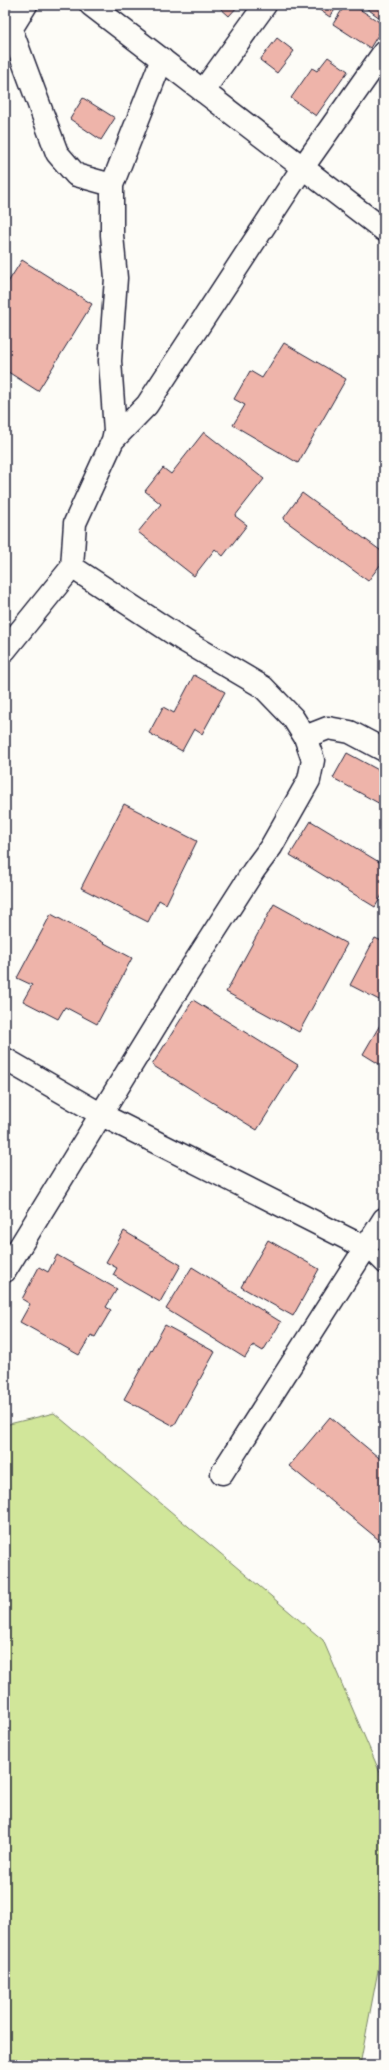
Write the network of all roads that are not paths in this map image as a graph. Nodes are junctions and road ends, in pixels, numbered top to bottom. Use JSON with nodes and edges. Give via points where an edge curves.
{"nodes":[{"id":1,"x":26,"y":5,"type":"edge"},
{"id":2,"x":265,"y":5,"type":"edge"},
{"id":3,"x":98,"y":7,"type":"edge"},
{"id":4,"x":8,"y":34,"type":"edge"},
{"id":5,"x":384,"y":52,"type":"edge"},
{"id":6,"x":162,"y":59,"type":"junction"},
{"id":7,"x":203,"y":91,"type":"junction"},
{"id":8,"x":303,"y":167,"type":"junction"},
{"id":9,"x":112,"y":185,"type":"junction"},
{"id":10,"x":384,"y":230,"type":"edge"},
{"id":11,"x":113,"y":440,"type":"junction"},
{"id":12,"x":72,"y":567,"type":"junction"},
{"id":13,"x":5,"y":650,"type":"edge"},
{"id":14,"x":305,"y":737,"type":"junction"},
{"id":15,"x":384,"y":750,"type":"edge"},
{"id":16,"x":5,"y":1060,"type":"edge"},
{"id":17,"x":102,"y":1115,"type":"junction"},
{"id":18,"x":384,"y":1219,"type":"edge"},
{"id":19,"x":366,"y":1248,"type":"junction"},
{"id":20,"x":384,"y":1266,"type":"edge"},
{"id":21,"x":5,"y":1271,"type":"edge"},
{"id":22,"x":222,"y":1473,"type":"dead end"}],
"edges":[{"from":1,"to":4,"type":"street"},
{"from":2,"to":7,"type":"street"},
{"from":3,"to":6,"type":"street"},
{"from":4,"to":9,"type":"street","via":[[57,153],[76,176]]},
{"from":5,"to":8,"type":"street"},
{"from":6,"to":7,"type":"street"},
{"from":6,"to":9,"type":"street"},
{"from":7,"to":8,"type":"street"},
{"from":8,"to":10,"type":"street"},
{"from":8,"to":11,"type":"street","via":[[147,405]]},
{"from":9,"to":11,"type":"street","via":[[112,235],[116,278],[110,361],[115,432]]},
{"from":11,"to":12,"type":"street","via":[[75,523]]},
{"from":12,"to":13,"type":"street"},
{"from":12,"to":14,"type":"street","via":[[186,641],[263,687],[293,718]]},
{"from":14,"to":15,"type":"street","via":[[328,728],[350,732]]},
{"from":14,"to":17,"type":"street","via":[[313,760],[309,780],[271,847],[186,976]]},
{"from":16,"to":17,"type":"street"},
{"from":17,"to":19,"type":"street"},
{"from":17,"to":21,"type":"street"},
{"from":18,"to":19,"type":"street"},
{"from":19,"to":20,"type":"lane"},
{"from":19,"to":22,"type":"street"}]}
